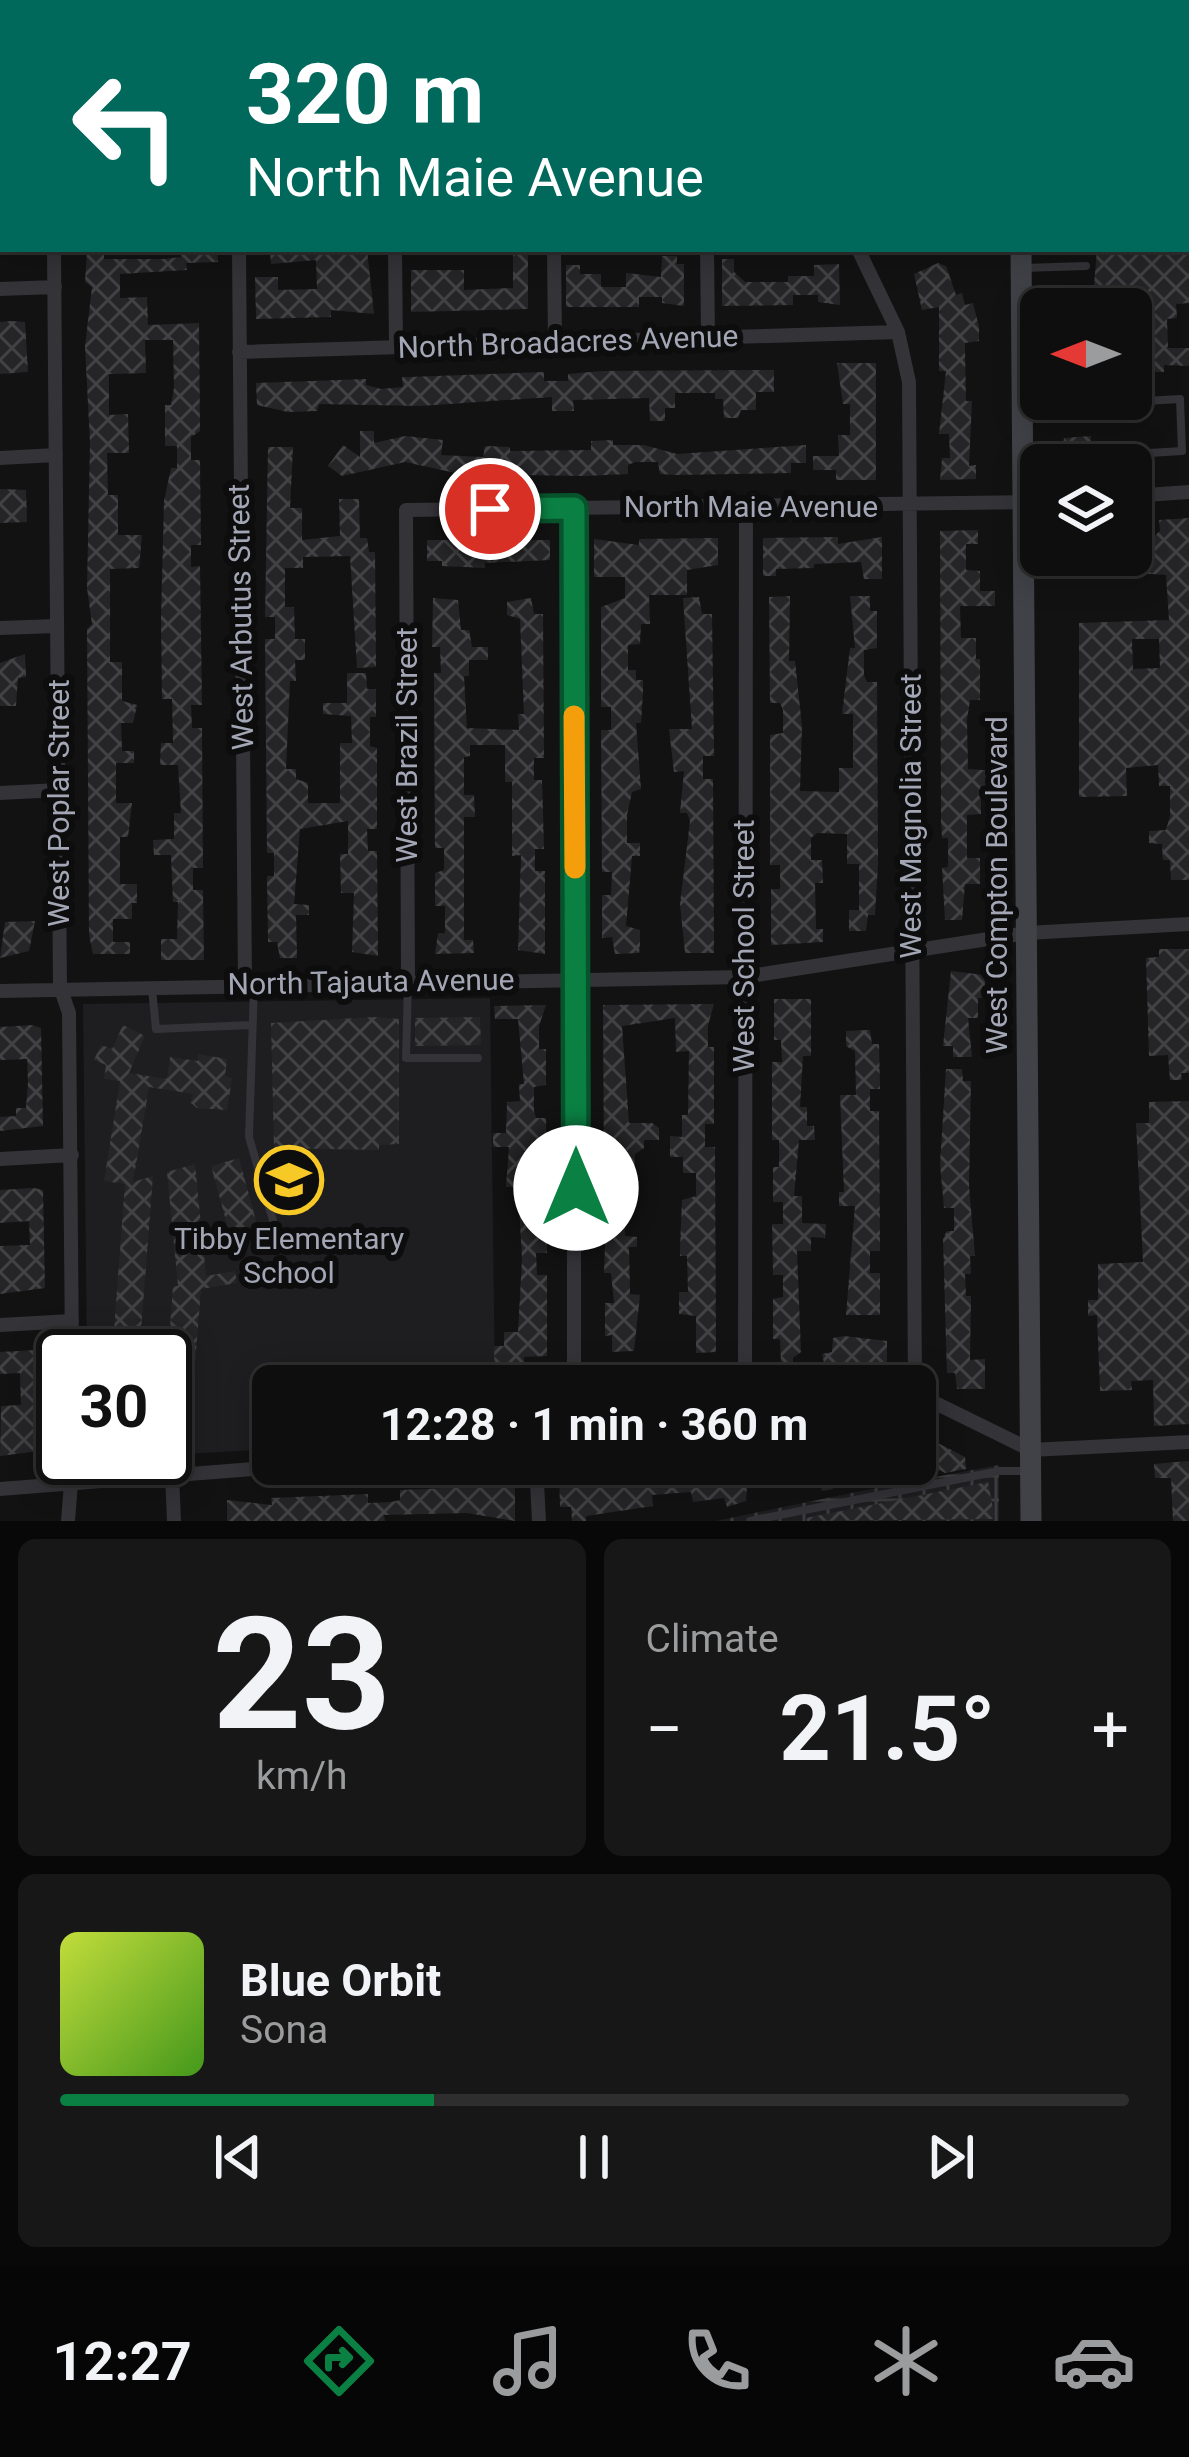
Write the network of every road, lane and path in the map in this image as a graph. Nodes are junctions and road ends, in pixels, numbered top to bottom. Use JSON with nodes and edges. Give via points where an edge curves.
{"nodes":[{"id":1,"x":54,"y":252,"type":"edge"},
{"id":2,"x":239,"y":252,"type":"edge"},
{"id":3,"x":395,"y":252,"type":"edge"},
{"id":4,"x":554,"y":252,"type":"edge"},
{"id":5,"x":706,"y":252,"type":"edge"},
{"id":6,"x":858,"y":252,"type":"edge"},
{"id":7,"x":1021,"y":258,"type":"edge"},
{"id":8,"x":1086,"y":266,"type":"dead end"},
{"id":9,"x":55,"y":287,"type":"junction"},
{"id":10,"x":0,"y":290,"type":"edge"},
{"id":11,"x":898,"y":332,"type":"junction"},
{"id":12,"x":708,"y":338,"type":"junction"},
{"id":13,"x":555,"y":342,"type":"junction"},
{"id":14,"x":396,"y":347,"type":"junction"},
{"id":15,"x":239,"y":352,"type":"junction"},
{"id":16,"x":1152,"y":401,"type":"edge"},
{"id":17,"x":1030,"y":444,"type":"edge"},
{"id":18,"x":1152,"y":453,"type":"edge"},
{"id":19,"x":56,"y":454,"type":"junction"},
{"id":20,"x":0,"y":458,"type":"edge"},
{"id":21,"x":1189,"y":492,"type":"edge"},
{"id":22,"x":1152,"y":495,"type":"edge"},
{"id":23,"x":1020,"y":503,"type":"edge"},
{"id":24,"x":746,"y":507,"type":"junction"},
{"id":25,"x":911,"y":507,"type":"junction"},
{"id":26,"x":574,"y":508,"type":"junction"},
{"id":27,"x":406,"y":510,"type":"joint"},
{"id":28,"x":1032,"y":576,"type":"edge"},
{"id":29,"x":57,"y":626,"type":"junction"},
{"id":30,"x":0,"y":628,"type":"edge"},
{"id":31,"x":59,"y":790,"type":"junction"},
{"id":32,"x":0,"y":793,"type":"edge"},
{"id":33,"x":1189,"y":924,"type":"edge"},
{"id":34,"x":1028,"y":933,"type":"junction"},
{"id":35,"x":911,"y":950,"type":"junction"},
{"id":36,"x":744,"y":976,"type":"junction"},
{"id":37,"x":575,"y":978,"type":"junction"},
{"id":38,"x":408,"y":980,"type":"junction"},
{"id":39,"x":249,"y":985,"type":"junction"},
{"id":40,"x":152,"y":986,"type":"junction"},
{"id":41,"x":60,"y":987,"type":"junction"},
{"id":42,"x":0,"y":991,"type":"edge"},
{"id":43,"x":252,"y":1025,"type":"junction"},
{"id":44,"x":478,"y":1058,"type":"dead end"},
{"id":45,"x":72,"y":1155,"type":"junction"},
{"id":46,"x":0,"y":1159,"type":"edge"},
{"id":47,"x":274,"y":1224,"type":"dead end"},
{"id":48,"x":72,"y":1321,"type":"junction"},
{"id":49,"x":0,"y":1324,"type":"edge"},
{"id":50,"x":72,"y":1329,"type":"edge"},
{"id":51,"x":574,"y":1365,"type":"edge"},
{"id":52,"x":745,"y":1365,"type":"edge"},
{"id":53,"x":915,"y":1365,"type":"edge"},
{"id":54,"x":936,"y":1405,"type":"edge"},
{"id":55,"x":1189,"y":1442,"type":"edge"},
{"id":56,"x":1031,"y":1461,"type":"junction"},
{"id":57,"x":252,"y":1468,"type":"edge"},
{"id":58,"x":192,"y":1473,"type":"edge"},
{"id":59,"x":59,"y":1485,"type":"edge"},
{"id":60,"x":74,"y":1485,"type":"edge"},
{"id":61,"x":172,"y":1485,"type":"edge"},
{"id":62,"x":537,"y":1485,"type":"edge"},
{"id":63,"x":0,"y":1489,"type":"edge"},
{"id":64,"x":68,"y":1521,"type":"edge"},
{"id":65,"x":174,"y":1521,"type":"edge"},
{"id":66,"x":538,"y":1521,"type":"edge"},
{"id":67,"x":750,"y":1521,"type":"edge"},
{"id":68,"x":1031,"y":1521,"type":"edge"}],
"edges":[{"from":1,"to":9,"type":"street","name":"West Poplar Street"},
{"from":2,"to":15,"type":"street","name":"West Arbutus Street"},
{"from":3,"to":14,"type":"street"},
{"from":4,"to":13,"type":"street"},
{"from":5,"to":12,"type":"street"},
{"from":6,"to":11,"type":"street","name":"West Magnolia Street"},
{"from":7,"to":8,"type":"lane"},
{"from":7,"to":17,"type":"main road","name":"West Compton Boulevard"},
{"from":9,"to":10,"type":"street"},
{"from":9,"to":19,"type":"street","name":"West Poplar Street"},
{"from":11,"to":12,"type":"street","name":"North Broadacres Avenue"},
{"from":11,"to":25,"type":"street","name":"West Magnolia Street","via":[[908,382]]},
{"from":12,"to":13,"type":"street","name":"North Broadacres Avenue"},
{"from":13,"to":14,"type":"street","name":"North Broadacres Avenue"},
{"from":14,"to":15,"type":"street","name":"North Broadacres Avenue"},
{"from":15,"to":39,"type":"street","name":"West Arbutus Street"},
{"from":16,"to":18,"type":"lane","via":[[1180,399],[1182,451]]},
{"from":19,"to":20,"type":"street"},
{"from":19,"to":29,"type":"street","name":"West Poplar Street"},
{"from":21,"to":22,"type":"street"},
{"from":23,"to":25,"type":"street","name":"North Maie Avenue"},
{"from":24,"to":25,"type":"street","name":"North Maie Avenue"},
{"from":24,"to":26,"type":"street","name":"North Maie Avenue"},
{"from":24,"to":36,"type":"street","name":"West School Street"},
{"from":25,"to":35,"type":"street","name":"West Magnolia Street"},
{"from":26,"to":27,"type":"street","name":"North Maie Avenue"},
{"from":26,"to":37,"type":"street"},
{"from":27,"to":38,"type":"street","name":"West Brazil Street"},
{"from":28,"to":34,"type":"main road","name":"West Compton Boulevard"},
{"from":29,"to":30,"type":"street"},
{"from":29,"to":31,"type":"street","name":"West Poplar Street"},
{"from":31,"to":32,"type":"street"},
{"from":31,"to":41,"type":"street","name":"West Poplar Street"},
{"from":33,"to":34,"type":"street","name":"North Tajauta Avenue"},
{"from":34,"to":35,"type":"street","name":"North Tajauta Avenue"},
{"from":34,"to":56,"type":"main road","name":"West Compton Boulevard"},
{"from":35,"to":36,"type":"street","name":"North Tajauta Avenue"},
{"from":35,"to":53,"type":"street","name":"West Magnolia Street"},
{"from":36,"to":37,"type":"street","name":"North Tajauta Avenue"},
{"from":36,"to":52,"type":"street","name":"West School Street"},
{"from":37,"to":38,"type":"street","name":"North Tajauta Avenue"},
{"from":37,"to":51,"type":"street"},
{"from":38,"to":39,"type":"street","name":"North Tajauta Avenue"},
{"from":38,"to":44,"type":"lane","via":[[406,1058]]},
{"from":39,"to":40,"type":"street","name":"North Tajauta Avenue"},
{"from":39,"to":43,"type":"lane"},
{"from":40,"to":41,"type":"street","name":"North Tajauta Avenue"},
{"from":40,"to":43,"type":"lane","via":[[157,1029]]},
{"from":41,"to":42,"type":"street","name":"North Tajauta Avenue"},
{"from":41,"to":45,"type":"street","name":"West Poplar Street","via":[[68,1013]]},
{"from":43,"to":47,"type":"lane","via":[[249,1137]]},
{"from":45,"to":46,"type":"street"},
{"from":45,"to":48,"type":"street","name":"West Poplar Street"},
{"from":48,"to":49,"type":"street"},
{"from":48,"to":50,"type":"street","name":"West Poplar Street"},
{"from":54,"to":56,"type":"street"},
{"from":55,"to":56,"type":"street"},
{"from":56,"to":67,"type":"lane"},
{"from":56,"to":68,"type":"main road","name":"West Compton Boulevard"},
{"from":57,"to":58,"type":"street"},
{"from":59,"to":63,"type":"street"},
{"from":60,"to":64,"type":"street"},
{"from":61,"to":65,"type":"street"},
{"from":62,"to":66,"type":"street"}]}
